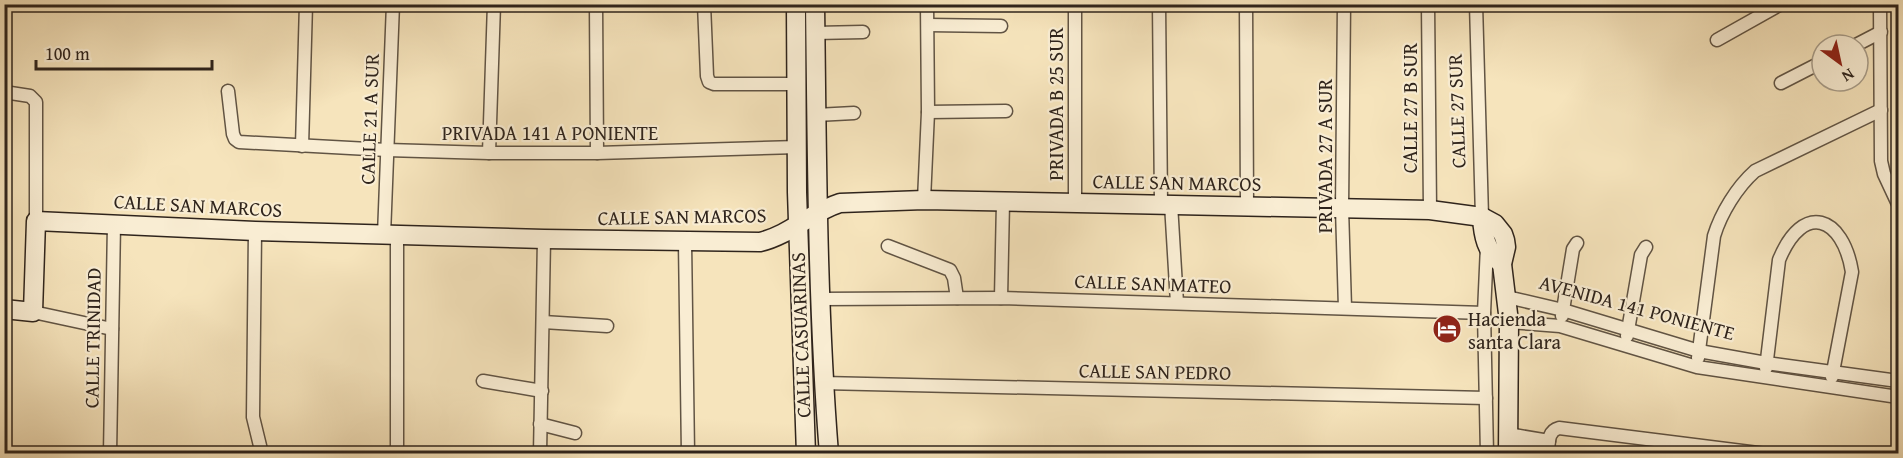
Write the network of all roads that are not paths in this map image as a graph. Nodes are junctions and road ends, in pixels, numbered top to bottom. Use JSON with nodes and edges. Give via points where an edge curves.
{"nodes":[{"id":1,"x":306,"y":4,"type":"edge"},
{"id":2,"x":393,"y":4,"type":"edge"},
{"id":3,"x":494,"y":4,"type":"edge"},
{"id":4,"x":596,"y":4,"type":"edge"},
{"id":5,"x":704,"y":4,"type":"edge"},
{"id":6,"x":796,"y":4,"type":"edge"},
{"id":7,"x":815,"y":4,"type":"edge"},
{"id":8,"x":927,"y":4,"type":"edge"},
{"id":9,"x":1075,"y":4,"type":"edge"},
{"id":10,"x":1159,"y":4,"type":"edge"},
{"id":11,"x":1246,"y":4,"type":"edge"},
{"id":12,"x":1344,"y":4,"type":"edge"},
{"id":13,"x":1428,"y":4,"type":"edge"},
{"id":14,"x":1476,"y":4,"type":"edge"},
{"id":15,"x":1782,"y":4,"type":"edge"},
{"id":16,"x":1880,"y":4,"type":"edge"},
{"id":17,"x":928,"y":25,"type":"junction"},
{"id":18,"x":1001,"y":26,"type":"dead end"},
{"id":19,"x":863,"y":32,"type":"dead end"},
{"id":20,"x":1881,"y":32,"type":"junction"},
{"id":21,"x":815,"y":33,"type":"junction"},
{"id":22,"x":1870,"y":38,"type":"edge"},
{"id":23,"x":1717,"y":40,"type":"dead end"},
{"id":24,"x":1810,"y":68,"type":"edge"},
{"id":25,"x":1781,"y":83,"type":"dead end"},
{"id":26,"x":797,"y":84,"type":"junction"},
{"id":27,"x":228,"y":91,"type":"dead end"},
{"id":28,"x":4,"y":92,"type":"edge"},
{"id":29,"x":1881,"y":110,"type":"junction"},
{"id":30,"x":1006,"y":111,"type":"dead end"},
{"id":31,"x":928,"y":112,"type":"junction"},
{"id":32,"x":854,"y":113,"type":"dead end"},
{"id":33,"x":816,"y":115,"type":"junction"},
{"id":34,"x":302,"y":146,"type":"junction"},
{"id":35,"x":798,"y":147,"type":"junction"},
{"id":36,"x":387,"y":150,"type":"junction"},
{"id":37,"x":489,"y":153,"type":"junction"},
{"id":38,"x":597,"y":153,"type":"junction"},
{"id":39,"x":924,"y":200,"type":"junction"},
{"id":40,"x":1003,"y":202,"type":"junction"},
{"id":41,"x":1075,"y":203,"type":"junction"},
{"id":42,"x":1166,"y":204,"type":"junction"},
{"id":43,"x":1899,"y":204,"type":"edge"},
{"id":44,"x":1247,"y":206,"type":"junction"},
{"id":45,"x":1342,"y":208,"type":"junction"},
{"id":46,"x":1430,"y":210,"type":"junction"},
{"id":47,"x":818,"y":214,"type":"junction"},
{"id":48,"x":1482,"y":217,"type":"junction"},
{"id":49,"x":36,"y":221,"type":"junction"},
{"id":50,"x":114,"y":224,"type":"junction"},
{"id":51,"x":799,"y":225,"type":"junction"},
{"id":52,"x":255,"y":231,"type":"junction"},
{"id":53,"x":391,"y":235,"type":"junction"},
{"id":54,"x":544,"y":239,"type":"junction"},
{"id":55,"x":685,"y":242,"type":"junction"},
{"id":56,"x":1577,"y":243,"type":"dead end"},
{"id":57,"x":1487,"y":245,"type":"junction"},
{"id":58,"x":888,"y":246,"type":"dead end"},
{"id":59,"x":1646,"y":247,"type":"dead end"},
{"id":60,"x":1502,"y":264,"type":"junction"},
{"id":61,"x":1507,"y":297,"type":"junction"},
{"id":62,"x":957,"y":298,"type":"junction"},
{"id":63,"x":1001,"y":298,"type":"junction"},
{"id":64,"x":821,"y":299,"type":"junction"},
{"id":65,"x":1177,"y":303,"type":"junction"},
{"id":66,"x":1345,"y":308,"type":"junction"},
{"id":67,"x":4,"y":309,"type":"edge"},
{"id":68,"x":1563,"y":310,"type":"junction"},
{"id":69,"x":33,"y":312,"type":"junction"},
{"id":70,"x":1484,"y":313,"type":"junction"},
{"id":71,"x":543,"y":322,"type":"junction"},
{"id":72,"x":1509,"y":322,"type":"junction"},
{"id":73,"x":607,"y":326,"type":"dead end"},
{"id":74,"x":1560,"y":326,"type":"junction"},
{"id":75,"x":112,"y":329,"type":"junction"},
{"id":76,"x":1628,"y":330,"type":"junction"},
{"id":77,"x":1626,"y":346,"type":"junction"},
{"id":78,"x":1699,"y":351,"type":"junction"},
{"id":79,"x":1766,"y":363,"type":"junction"},
{"id":80,"x":1697,"y":367,"type":"junction"},
{"id":81,"x":1833,"y":372,"type":"junction"},
{"id":82,"x":1765,"y":378,"type":"junction"},
{"id":83,"x":483,"y":381,"type":"dead end"},
{"id":84,"x":1899,"y":381,"type":"edge"},
{"id":85,"x":823,"y":383,"type":"junction"},
{"id":86,"x":1830,"y":387,"type":"junction"},
{"id":87,"x":542,"y":392,"type":"junction"},
{"id":88,"x":1899,"y":397,"type":"edge"},
{"id":89,"x":1486,"y":398,"type":"junction"},
{"id":90,"x":540,"y":424,"type":"junction"},
{"id":91,"x":575,"y":434,"type":"dead end"},
{"id":92,"x":1508,"y":444,"type":"edge"},
{"id":93,"x":1548,"y":448,"type":"edge"},
{"id":94,"x":400,"y":452,"type":"edge"},
{"id":95,"x":110,"y":453,"type":"edge"},
{"id":96,"x":262,"y":453,"type":"edge"},
{"id":97,"x":540,"y":453,"type":"edge"},
{"id":98,"x":688,"y":453,"type":"edge"},
{"id":99,"x":806,"y":453,"type":"edge"},
{"id":100,"x":829,"y":453,"type":"edge"},
{"id":101,"x":1488,"y":453,"type":"edge"},
{"id":102,"x":1766,"y":453,"type":"edge"}],
"edges":[{"from":1,"to":34,"type":"street"},
{"from":2,"to":36,"type":"street","name":"CALLE 21 A SUR"},
{"from":3,"to":37,"type":"street"},
{"from":4,"to":38,"type":"street"},
{"from":5,"to":26,"type":"street","via":[[709,82]]},
{"from":6,"to":26,"type":"street","name":"CALLE CASUARINAS"},
{"from":7,"to":21,"type":"street","name":"CALLE CASUARINAS"},
{"from":8,"to":17,"type":"street"},
{"from":9,"to":41,"type":"street","name":"PRIVADA B 25 SUR"},
{"from":10,"to":42,"type":"street"},
{"from":11,"to":44,"type":"street"},
{"from":12,"to":45,"type":"street","name":"PRIVADA 27 A SUR"},
{"from":13,"to":46,"type":"street","name":"CALLE 27 B SUR"},
{"from":14,"to":48,"type":"street","name":"CALLE 27 SUR"},
{"from":15,"to":23,"type":"street"},
{"from":16,"to":20,"type":"street"},
{"from":17,"to":18,"type":"street"},
{"from":17,"to":31,"type":"street"},
{"from":19,"to":21,"type":"street"},
{"from":20,"to":22,"type":"street"},
{"from":20,"to":29,"type":"street"},
{"from":21,"to":33,"type":"street","name":"CALLE CASUARINAS"},
{"from":24,"to":25,"type":"street"},
{"from":26,"to":35,"type":"street","name":"CALLE CASUARINAS"},
{"from":27,"to":34,"type":"street","name":"PRIVADA 141 A PONIENTE","via":[[233,134],[239,142]]},
{"from":28,"to":49,"type":"street","via":[[30,96],[36,102]]},
{"from":29,"to":43,"type":"street","via":[[1881,161]]},
{"from":29,"to":78,"type":"street","via":[[1755,171],[1745,180],[1714,236]]},
{"from":30,"to":31,"type":"street"},
{"from":31,"to":39,"type":"street"},
{"from":32,"to":33,"type":"street"},
{"from":33,"to":47,"type":"street","name":"CALLE CASUARINAS"},
{"from":34,"to":36,"type":"street","name":"PRIVADA 141 A PONIENTE"},
{"from":35,"to":38,"type":"street","name":"PRIVADA 141 A PONIENTE"},
{"from":35,"to":51,"type":"street","name":"CALLE CASUARINAS"},
{"from":36,"to":37,"type":"street","name":"PRIVADA 141 A PONIENTE"},
{"from":36,"to":53,"type":"street","name":"CALLE 21 A SUR"},
{"from":37,"to":38,"type":"street","name":"PRIVADA 141 A PONIENTE"},
{"from":39,"to":40,"type":"street","name":"CALLE SAN MARCOS"},
{"from":39,"to":47,"type":"street","name":"CALLE SAN MARCOS","via":[[840,203]]},
{"from":40,"to":41,"type":"street","name":"CALLE SAN MARCOS"},
{"from":40,"to":63,"type":"street"},
{"from":41,"to":42,"type":"street","name":"CALLE SAN MARCOS"},
{"from":42,"to":44,"type":"street","name":"CALLE SAN MARCOS"},
{"from":42,"to":65,"type":"street"},
{"from":44,"to":45,"type":"street","name":"CALLE SAN MARCOS"},
{"from":45,"to":46,"type":"street","name":"CALLE SAN MARCOS"},
{"from":45,"to":66,"type":"street","name":"PRIVADA 27 A SUR"},
{"from":46,"to":48,"type":"street","name":"CALLE SAN MARCOS"},
{"from":47,"to":51,"type":"street","name":"CALLE SAN MARCOS"},
{"from":47,"to":64,"type":"street","name":"CALLE CASUARINAS"},
{"from":48,"to":57,"type":"street","name":"CALLE 27 SUR"},
{"from":48,"to":60,"type":"street","name":"CALLE 27 SUR","via":[[1503,234],[1506,247]]},
{"from":49,"to":50,"type":"street","name":"CALLE SAN MARCOS"},
{"from":49,"to":69,"type":"street"},
{"from":50,"to":52,"type":"street","name":"CALLE SAN MARCOS"},
{"from":50,"to":75,"type":"street","name":"CALLE TRINIDAD"},
{"from":51,"to":55,"type":"street","name":"CALLE SAN MARCOS","via":[[760,242]]},
{"from":51,"to":99,"type":"street","name":"CALLE CASUARINAS"},
{"from":52,"to":53,"type":"street","name":"CALLE SAN MARCOS"},
{"from":52,"to":96,"type":"street","via":[[253,417]]},
{"from":53,"to":54,"type":"street","name":"CALLE SAN MARCOS"},
{"from":53,"to":94,"type":"street","name":"CALLE 21 A SUR"},
{"from":54,"to":55,"type":"street","name":"CALLE SAN MARCOS"},
{"from":54,"to":71,"type":"street"},
{"from":55,"to":98,"type":"street"},
{"from":56,"to":68,"type":"street"},
{"from":57,"to":60,"type":"street","name":"CALLE 27 SUR"},
{"from":57,"to":70,"type":"street"},
{"from":58,"to":62,"type":"street","via":[[950,270]]},
{"from":59,"to":76,"type":"street","via":[[1641,255]]},
{"from":60,"to":61,"type":"street","name":"CALLE 27 SUR"},
{"from":61,"to":68,"type":"street","name":"AVENIDA 141 PONIENTE"},
{"from":61,"to":72,"type":"street","name":"CALLE 27 SUR"},
{"from":62,"to":63,"type":"street","name":"CALLE SAN MATEO"},
{"from":62,"to":64,"type":"street","name":"CALLE SAN MATEO"},
{"from":63,"to":65,"type":"street","name":"CALLE SAN MATEO"},
{"from":64,"to":85,"type":"street","name":"CALLE CASUARINAS"},
{"from":65,"to":66,"type":"street","name":"CALLE SAN MATEO"},
{"from":66,"to":70,"type":"street","name":"CALLE SAN MATEO"},
{"from":67,"to":69,"type":"street"},
{"from":68,"to":74,"type":"street"},
{"from":68,"to":76,"type":"street","name":"AVENIDA 141 PONIENTE"},
{"from":69,"to":75,"type":"street"},
{"from":70,"to":89,"type":"street"},
{"from":71,"to":73,"type":"street"},
{"from":71,"to":87,"type":"street"},
{"from":72,"to":74,"type":"street","name":"AVENIDA 141 PONIENTE"},
{"from":72,"to":92,"type":"street","name":"CALLE 27 SUR"},
{"from":74,"to":77,"type":"street","name":"AVENIDA 141 PONIENTE"},
{"from":75,"to":95,"type":"street","name":"CALLE TRINIDAD"},
{"from":76,"to":77,"type":"street"},
{"from":76,"to":78,"type":"street","name":"AVENIDA 141 PONIENTE"},
{"from":77,"to":80,"type":"street","name":"AVENIDA 141 PONIENTE"},
{"from":78,"to":79,"type":"street","name":"AVENIDA 141 PONIENTE"},
{"from":78,"to":80,"type":"street"},
{"from":79,"to":81,"type":"street","name":"AVENIDA 141 PONIENTE"},
{"from":79,"to":81,"type":"street","via":[[1779,260],[1785,244],[1805,225],[1820,221],[1834,230],[1852,272]]},
{"from":79,"to":82,"type":"street"},
{"from":80,"to":82,"type":"street","name":"AVENIDA 141 PONIENTE"},
{"from":81,"to":84,"type":"street","name":"AVENIDA 141 PONIENTE"},
{"from":81,"to":86,"type":"street"},
{"from":82,"to":86,"type":"street","name":"AVENIDA 141 PONIENTE"},
{"from":83,"to":87,"type":"street"},
{"from":85,"to":89,"type":"street","name":"CALLE SAN PEDRO"},
{"from":85,"to":100,"type":"street","name":"CALLE CASUARINAS"},
{"from":86,"to":88,"type":"street","name":"AVENIDA 141 PONIENTE"},
{"from":87,"to":90,"type":"street"},
{"from":89,"to":101,"type":"street"},
{"from":90,"to":91,"type":"street"},
{"from":90,"to":97,"type":"street"},
{"from":92,"to":93,"type":"street"},
{"from":93,"to":102,"type":"street","via":[[1551,433],[1559,428]]}]}
